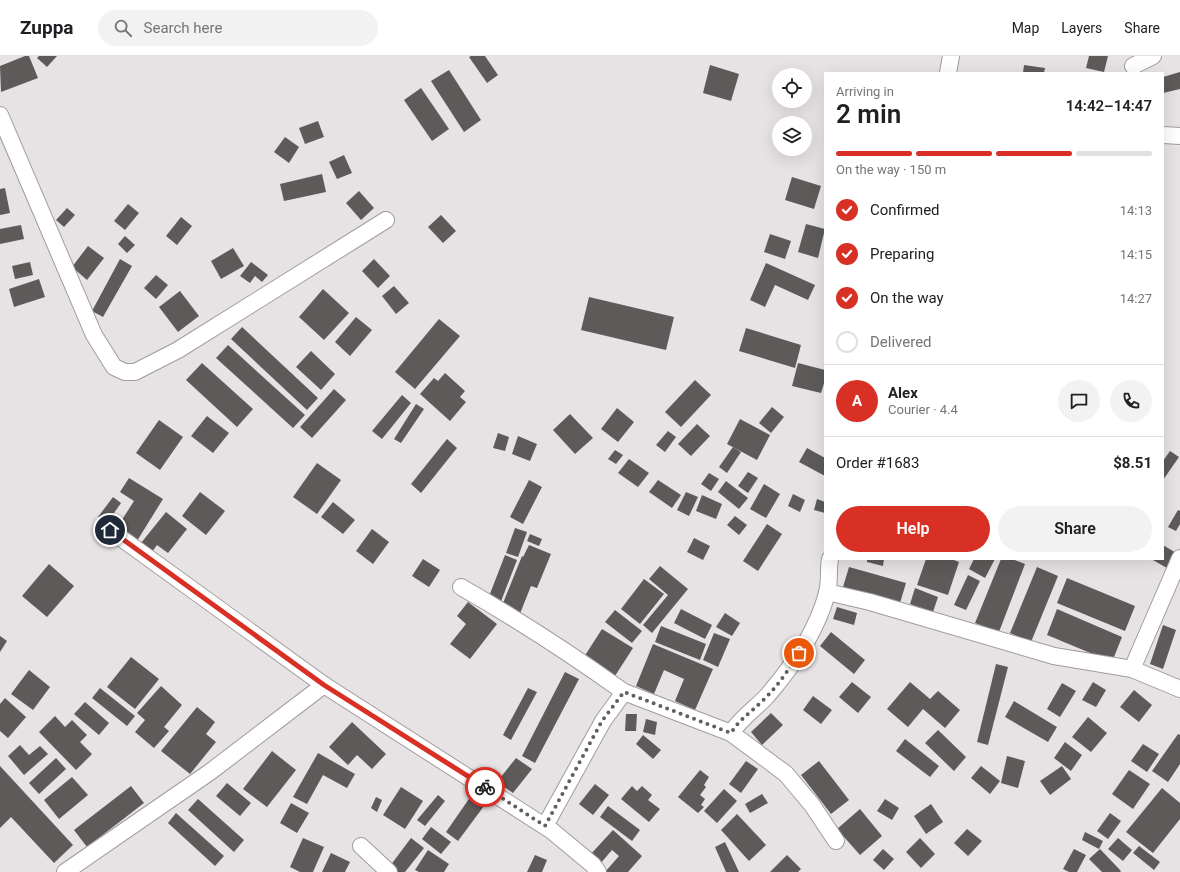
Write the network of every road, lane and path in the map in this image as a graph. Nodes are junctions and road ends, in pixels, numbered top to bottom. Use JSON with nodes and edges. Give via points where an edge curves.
{"nodes":[{"id":1,"x":951,"y":56,"type":"edge"},
{"id":2,"x":1153,"y":56,"type":"edge"},
{"id":3,"x":1133,"y":66,"type":"dead end"},
{"id":4,"x":948,"y":72,"type":"edge"},
{"id":5,"x":0,"y":115,"type":"edge"},
{"id":6,"x":1164,"y":134,"type":"edge"},
{"id":7,"x":1180,"y":136,"type":"edge"},
{"id":8,"x":386,"y":220,"type":"dead end"},
{"id":9,"x":110,"y":530,"type":"dead end"},
{"id":10,"x":1180,"y":558,"type":"edge"},
{"id":11,"x":830,"y":560,"type":"edge"},
{"id":12,"x":461,"y":587,"type":"dead end"},
{"id":13,"x":827,"y":592,"type":"junction"},
{"id":14,"x":1132,"y":669,"type":"junction"},
{"id":15,"x":324,"y":685,"type":"junction"},
{"id":16,"x":1180,"y":689,"type":"edge"},
{"id":17,"x":624,"y":692,"type":"junction"},
{"id":18,"x":731,"y":733,"type":"junction"},
{"id":19,"x":545,"y":826,"type":"junction"},
{"id":20,"x":836,"y":842,"type":"dead end"},
{"id":21,"x":361,"y":846,"type":"dead end"},
{"id":22,"x":65,"y":872,"type":"edge"},
{"id":23,"x":389,"y":872,"type":"edge"},
{"id":24,"x":598,"y":872,"type":"edge"}],
"edges":[{"from":1,"to":4,"type":"street"},
{"from":2,"to":3,"type":"street"},
{"from":5,"to":8,"type":"street","via":[[94,335],[114,367],[125,372],[135,372],[178,350]]},
{"from":6,"to":7,"type":"street"},
{"from":9,"to":15,"type":"street"},
{"from":10,"to":14,"type":"street"},
{"from":11,"to":13,"type":"street"},
{"from":12,"to":17,"type":"street","via":[[520,621]]},
{"from":13,"to":14,"type":"street","via":[[870,602],[1054,656]]},
{"from":13,"to":18,"type":"street","via":[[813,630],[785,675],[760,704],[738,721]]},
{"from":14,"to":16,"type":"street"},
{"from":15,"to":19,"type":"street"},
{"from":15,"to":22,"type":"street","via":[[210,772]]},
{"from":17,"to":18,"type":"street"},
{"from":17,"to":19,"type":"street","via":[[602,721]]},
{"from":18,"to":20,"type":"street","via":[[786,774],[812,805]]},
{"from":19,"to":24,"type":"street","via":[[593,865]]},
{"from":21,"to":23,"type":"street"}]}
